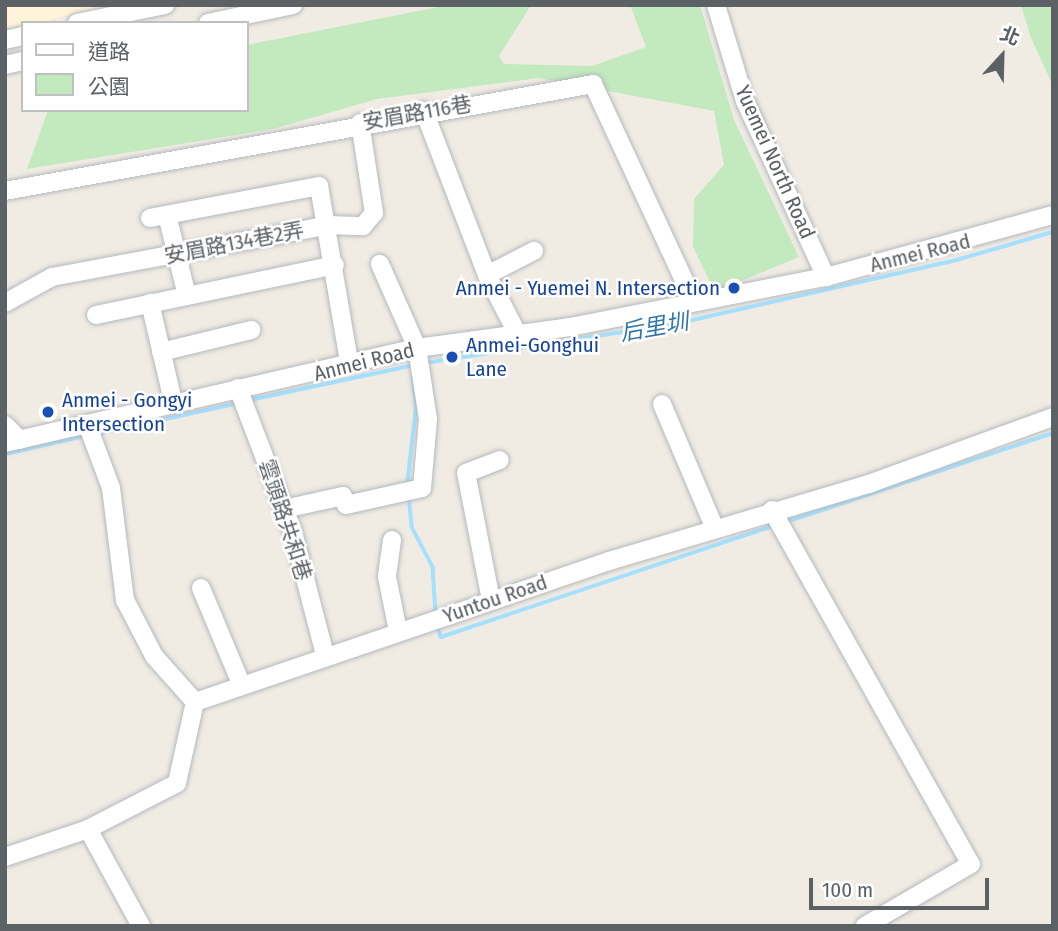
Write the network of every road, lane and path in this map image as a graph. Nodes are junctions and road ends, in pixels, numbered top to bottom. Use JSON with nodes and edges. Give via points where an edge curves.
{"nodes":[{"id":1,"x":165,"y":5,"type":"edge"},
{"id":2,"x":293,"y":5,"type":"edge"},
{"id":3,"x":716,"y":5,"type":"edge"},
{"id":4,"x":86,"y":21,"type":"edge"},
{"id":5,"x":217,"y":21,"type":"edge"},
{"id":6,"x":424,"y":111,"type":"junction"},
{"id":7,"x":359,"y":123,"type":"junction"},
{"id":8,"x":5,"y":191,"type":"edge"},
{"id":9,"x":1053,"y":215,"type":"edge"},
{"id":10,"x":329,"y":225,"type":"junction"},
{"id":11,"x":534,"y":251,"type":"dead end"},
{"id":12,"x":179,"y":256,"type":"junction"},
{"id":13,"x":380,"y":264,"type":"dead end"},
{"id":14,"x":335,"y":265,"type":"junction"},
{"id":15,"x":487,"y":275,"type":"junction"},
{"id":16,"x":826,"y":276,"type":"junction"},
{"id":17,"x":187,"y":296,"type":"junction"},
{"id":18,"x":694,"y":302,"type":"junction"},
{"id":19,"x":5,"y":303,"type":"edge"},
{"id":20,"x":150,"y":303,"type":"junction"},
{"id":21,"x":96,"y":315,"type":"dead end"},
{"id":22,"x":251,"y":330,"type":"dead end"},
{"id":23,"x":518,"y":335,"type":"junction"},
{"id":24,"x":417,"y":348,"type":"junction"},
{"id":25,"x":161,"y":352,"type":"junction"},
{"id":26,"x":349,"y":362,"type":"junction"},
{"id":27,"x":237,"y":388,"type":"junction"},
{"id":28,"x":173,"y":401,"type":"junction"},
{"id":29,"x":662,"y":404,"type":"dead end"},
{"id":30,"x":1053,"y":417,"type":"edge"},
{"id":31,"x":87,"y":424,"type":"junction"},
{"id":32,"x":5,"y":425,"type":"edge"},
{"id":33,"x":13,"y":442,"type":"edge"},
{"id":34,"x":500,"y":460,"type":"dead end"},
{"id":35,"x":284,"y":509,"type":"junction"},
{"id":36,"x":772,"y":510,"type":"junction"},
{"id":37,"x":715,"y":529,"type":"junction"},
{"id":38,"x":392,"y":540,"type":"dead end"},
{"id":39,"x":201,"y":588,"type":"dead end"},
{"id":40,"x":491,"y":600,"type":"junction"},
{"id":41,"x":398,"y":631,"type":"junction"},
{"id":42,"x":325,"y":654,"type":"junction"},
{"id":43,"x":242,"y":686,"type":"junction"},
{"id":44,"x":195,"y":702,"type":"junction"},
{"id":45,"x":88,"y":829,"type":"junction"},
{"id":46,"x":5,"y":856,"type":"edge"},
{"id":47,"x":141,"y":926,"type":"edge"},
{"id":48,"x":865,"y":926,"type":"edge"}],
"edges":[{"from":1,"to":4,"type":"street"},
{"from":2,"to":5,"type":"street"},
{"from":3,"to":16,"type":"street","name":"Yuemei North Road","via":[[745,101]]},
{"from":6,"to":7,"type":"street","name":"安眉路116巷"},
{"from":6,"to":15,"type":"street"},
{"from":6,"to":18,"type":"street","name":"安眉路116巷","via":[[593,84]]},
{"from":7,"to":8,"type":"street","name":"安眉路116巷"},
{"from":7,"to":10,"type":"street","name":"安眉路134巷2弄","via":[[374,213],[363,226]]},
{"from":9,"to":16,"type":"street","name":"Anmei Road"},
{"from":10,"to":12,"type":"street","name":"安眉路134巷2弄"},
{"from":10,"to":12,"type":"street","via":[[319,186],[159,216]]},
{"from":10,"to":14,"type":"street"},
{"from":11,"to":15,"type":"street"},
{"from":12,"to":17,"type":"street"},
{"from":12,"to":19,"type":"street","name":"安眉路134巷2弄","via":[[52,277]]},
{"from":13,"to":24,"type":"street"},
{"from":14,"to":17,"type":"street"},
{"from":14,"to":26,"type":"street"},
{"from":15,"to":23,"type":"street"},
{"from":16,"to":18,"type":"street","name":"Anmei Road"},
{"from":17,"to":20,"type":"street"},
{"from":18,"to":23,"type":"street","name":"Anmei Road"},
{"from":20,"to":21,"type":"street"},
{"from":20,"to":25,"type":"street"},
{"from":22,"to":25,"type":"street"},
{"from":23,"to":24,"type":"street","name":"Anmei Road"},
{"from":24,"to":26,"type":"street","name":"Anmei Road"},
{"from":24,"to":35,"type":"street","via":[[428,419],[422,488],[346,505],[343,496]]},
{"from":25,"to":28,"type":"street"},
{"from":26,"to":27,"type":"street","name":"Anmei Road","via":[[314,374]]},
{"from":27,"to":28,"type":"street","name":"Anmei Road"},
{"from":27,"to":35,"type":"street","name":"雲頭路共和巷"},
{"from":28,"to":31,"type":"street","name":"Anmei Road"},
{"from":29,"to":37,"type":"street"},
{"from":30,"to":36,"type":"street","name":"Yuntou Road","via":[[869,484]]},
{"from":31,"to":33,"type":"street","name":"Anmei Road"},
{"from":31,"to":44,"type":"street","via":[[111,488],[125,600],[154,656]]},
{"from":32,"to":33,"type":"street"},
{"from":34,"to":40,"type":"street","via":[[466,472]]},
{"from":35,"to":42,"type":"street","name":"雲頭路共和巷"},
{"from":36,"to":37,"type":"street","name":"Yuntou Road"},
{"from":36,"to":48,"type":"street","via":[[971,864]]},
{"from":37,"to":40,"type":"street","name":"Yuntou Road"},
{"from":38,"to":41,"type":"street","via":[[387,577]]},
{"from":39,"to":43,"type":"street"},
{"from":40,"to":41,"type":"street","name":"Yuntou Road"},
{"from":41,"to":42,"type":"street","name":"Yuntou Road"},
{"from":42,"to":43,"type":"street","name":"Yuntou Road"},
{"from":43,"to":44,"type":"street","name":"Yuntou Road"},
{"from":44,"to":45,"type":"street","via":[[177,783]]},
{"from":45,"to":46,"type":"street"},
{"from":45,"to":47,"type":"street"}]}
